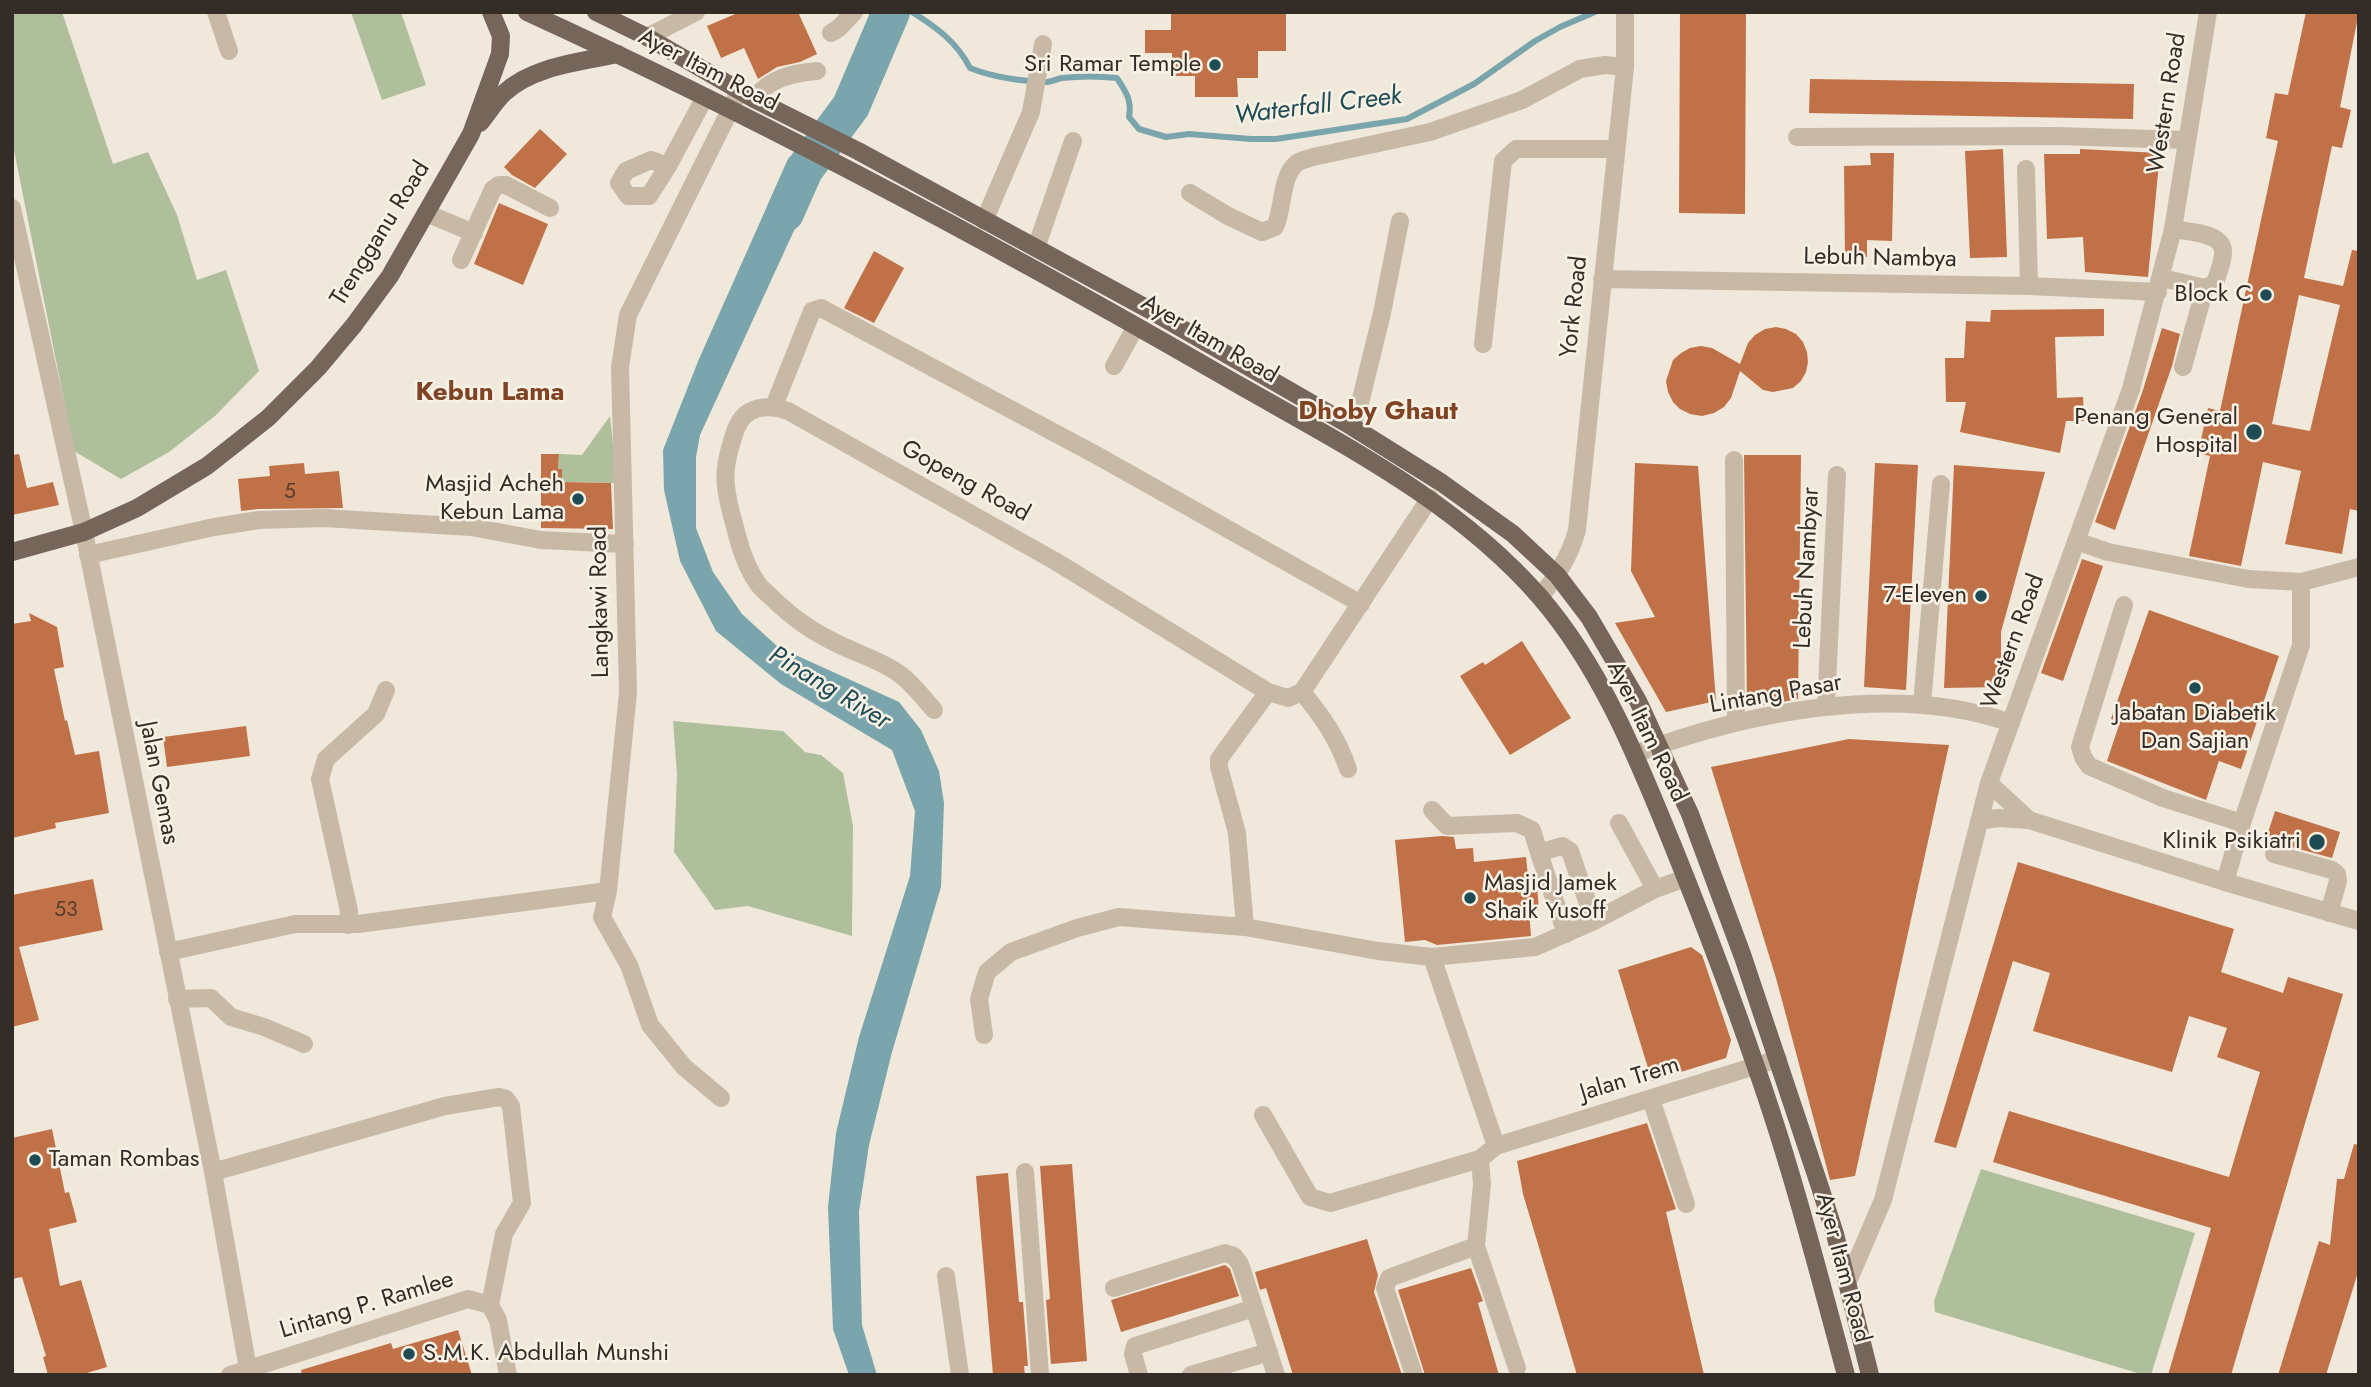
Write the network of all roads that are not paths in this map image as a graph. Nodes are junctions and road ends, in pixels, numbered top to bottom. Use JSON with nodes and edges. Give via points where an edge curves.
{"nodes":[{"id":1,"x":216,"y":12,"type":"edge"},
{"id":2,"x":491,"y":12,"type":"edge"},
{"id":3,"x":527,"y":12,"type":"edge"},
{"id":4,"x":596,"y":12,"type":"edge"},
{"id":5,"x":696,"y":12,"type":"edge"},
{"id":6,"x":854,"y":12,"type":"edge"},
{"id":7,"x":1625,"y":12,"type":"edge"},
{"id":8,"x":2208,"y":12,"type":"edge"},
{"id":9,"x":621,"y":19,"type":"edge"},
{"id":10,"x":831,"y":33,"type":"dead end"},
{"id":11,"x":647,"y":37,"type":"junction"},
{"id":12,"x":1043,"y":44,"type":"dead end"},
{"id":13,"x":229,"y":51,"type":"dead end"},
{"id":14,"x":618,"y":54,"type":"junction"},
{"id":15,"x":1625,"y":67,"type":"junction"},
{"id":16,"x":817,"y":71,"type":"dead end"},
{"id":17,"x":747,"y":94,"type":"junction"},
{"id":18,"x":705,"y":97,"type":"junction"},
{"id":19,"x":731,"y":110,"type":"junction"},
{"id":20,"x":471,"y":134,"type":"junction"},
{"id":21,"x":1797,"y":137,"type":"dead end"},
{"id":22,"x":2187,"y":140,"type":"junction"},
{"id":23,"x":1073,"y":141,"type":"dead end"},
{"id":24,"x":1616,"y":149,"type":"junction"},
{"id":25,"x":668,"y":166,"type":"dead end"},
{"id":26,"x":2026,"y":169,"type":"dead end"},
{"id":27,"x":1190,"y":193,"type":"dead end"},
{"id":28,"x":12,"y":208,"type":"edge"},
{"id":29,"x":550,"y":208,"type":"dead end"},
{"id":30,"x":426,"y":213,"type":"junction"},
{"id":31,"x":984,"y":221,"type":"junction"},
{"id":32,"x":1400,"y":221,"type":"dead end"},
{"id":33,"x":2173,"y":229,"type":"junction"},
{"id":34,"x":474,"y":233,"type":"junction"},
{"id":35,"x":1036,"y":248,"type":"junction"},
{"id":36,"x":461,"y":260,"type":"dead end"},
{"id":37,"x":1602,"y":279,"type":"junction"},
{"id":38,"x":2160,"y":285,"type":"junction"},
{"id":39,"x":2029,"y":286,"type":"junction"},
{"id":40,"x":2205,"y":288,"type":"junction"},
{"id":41,"x":1136,"y":326,"type":"junction"},
{"id":42,"x":1483,"y":344,"type":"dead end"},
{"id":43,"x":1114,"y":366,"type":"dead end"},
{"id":44,"x":2183,"y":367,"type":"dead end"},
{"id":45,"x":774,"y":406,"type":"junction"},
{"id":46,"x":1350,"y":426,"type":"junction"},
{"id":47,"x":1734,"y":460,"type":"dead end"},
{"id":48,"x":1837,"y":475,"type":"dead end"},
{"id":49,"x":1941,"y":484,"type":"dead end"},
{"id":50,"x":1430,"y":498,"type":"junction"},
{"id":51,"x":84,"y":532,"type":"junction"},
{"id":52,"x":2076,"y":541,"type":"junction"},
{"id":53,"x":625,"y":544,"type":"junction"},
{"id":54,"x":12,"y":552,"type":"edge"},
{"id":55,"x":88,"y":555,"type":"junction"},
{"id":56,"x":2359,"y":567,"type":"edge"},
{"id":57,"x":1557,"y":575,"type":"junction"},
{"id":58,"x":2301,"y":582,"type":"junction"},
{"id":59,"x":1540,"y":597,"type":"junction"},
{"id":60,"x":1361,"y":604,"type":"junction"},
{"id":61,"x":2124,"y":605,"type":"dead end"},
{"id":62,"x":386,"y":690,"type":"dead end"},
{"id":63,"x":1268,"y":692,"type":"junction"},
{"id":64,"x":1302,"y":692,"type":"junction"},
{"id":65,"x":1922,"y":704,"type":"junction"},
{"id":66,"x":1826,"y":706,"type":"junction"},
{"id":67,"x":934,"y":710,"type":"dead end"},
{"id":68,"x":1736,"y":722,"type":"junction"},
{"id":69,"x":2011,"y":723,"type":"junction"},
{"id":70,"x":1659,"y":745,"type":"junction"},
{"id":71,"x":1635,"y":754,"type":"junction"},
{"id":72,"x":1348,"y":769,"type":"dead end"},
{"id":73,"x":1989,"y":783,"type":"junction"},
{"id":74,"x":1432,"y":810,"type":"dead end"},
{"id":75,"x":2029,"y":820,"type":"junction"},
{"id":76,"x":1979,"y":821,"type":"junction"},
{"id":77,"x":1619,"y":822,"type":"dead end"},
{"id":78,"x":2242,"y":823,"type":"junction"},
{"id":79,"x":1539,"y":853,"type":"junction"},
{"id":80,"x":2274,"y":854,"type":"dead end"},
{"id":81,"x":1686,"y":878,"type":"junction"},
{"id":82,"x":2225,"y":882,"type":"junction"},
{"id":83,"x":1655,"y":889,"type":"junction"},
{"id":84,"x":608,"y":891,"type":"junction"},
{"id":85,"x":2329,"y":913,"type":"junction"},
{"id":86,"x":1594,"y":921,"type":"junction"},
{"id":87,"x":2359,"y":921,"type":"edge"},
{"id":88,"x":348,"y":925,"type":"junction"},
{"id":89,"x":1245,"y":927,"type":"junction"},
{"id":90,"x":1566,"y":934,"type":"junction"},
{"id":91,"x":168,"y":952,"type":"junction"},
{"id":92,"x":1432,"y":957,"type":"junction"},
{"id":93,"x":177,"y":999,"type":"junction"},
{"id":94,"x":984,"y":1035,"type":"dead end"},
{"id":95,"x":304,"y":1044,"type":"dead end"},
{"id":96,"x":1778,"y":1059,"type":"junction"},
{"id":97,"x":1757,"y":1067,"type":"junction"},
{"id":98,"x":721,"y":1098,"type":"dead end"},
{"id":99,"x":1651,"y":1099,"type":"junction"},
{"id":100,"x":1263,"y":1115,"type":"dead end"},
{"id":101,"x":1496,"y":1146,"type":"junction"},
{"id":102,"x":1479,"y":1159,"type":"junction"},
{"id":103,"x":213,"y":1172,"type":"junction"},
{"id":104,"x":1025,"y":1172,"type":"dead end"},
{"id":105,"x":1686,"y":1204,"type":"dead end"},
{"id":106,"x":1476,"y":1246,"type":"junction"},
{"id":107,"x":946,"y":1276,"type":"dead end"},
{"id":108,"x":1847,"y":1284,"type":"junction"},
{"id":109,"x":1114,"y":1288,"type":"dead end"},
{"id":110,"x":490,"y":1305,"type":"junction"},
{"id":111,"x":1254,"y":1308,"type":"junction"},
{"id":112,"x":1269,"y":1352,"type":"junction"},
{"id":113,"x":1517,"y":1368,"type":"dead end"},
{"id":114,"x":248,"y":1369,"type":"junction"},
{"id":115,"x":1221,"y":1370,"type":"edge"},
{"id":116,"x":230,"y":1375,"type":"edge"},
{"id":117,"x":508,"y":1375,"type":"edge"},
{"id":118,"x":960,"y":1375,"type":"edge"},
{"id":119,"x":1040,"y":1375,"type":"edge"},
{"id":120,"x":1139,"y":1375,"type":"edge"},
{"id":121,"x":1191,"y":1375,"type":"edge"},
{"id":122,"x":1276,"y":1375,"type":"edge"},
{"id":123,"x":1414,"y":1375,"type":"edge"},
{"id":124,"x":1846,"y":1375,"type":"edge"},
{"id":125,"x":1870,"y":1375,"type":"edge"}],
"edges":[{"from":1,"to":13,"type":"street"},
{"from":2,"to":20,"type":"main road","name":"Trengganu Road","via":[[501,36],[500,54]]},
{"from":3,"to":14,"type":"main road","name":"Ayer Itam Road"},
{"from":4,"to":9,"type":"main road","name":"Ayer Itam Road"},
{"from":5,"to":11,"type":"street"},
{"from":6,"to":10,"type":"street"},
{"from":7,"to":15,"type":"street","name":"York Road"},
{"from":8,"to":22,"type":"street","name":"Western Road"},
{"from":9,"to":11,"type":"main road","name":"Ayer Itam Road"},
{"from":11,"to":17,"type":"main road","name":"Ayer Itam Road"},
{"from":12,"to":31,"type":"street","via":[[1031,112]]},
{"from":14,"to":18,"type":"main road","name":"Ayer Itam Road"},
{"from":14,"to":20,"type":"main road","name":"Trengganu Road","via":[[547,70],[520,82],[504,93]]},
{"from":15,"to":24,"type":"street","name":"York Road"},
{"from":15,"to":27,"type":"street","via":[[1580,69],[1522,100],[1430,132],[1297,163],[1287,177],[1275,227],[1262,232]]},
{"from":16,"to":17,"type":"street","via":[[794,73]]},
{"from":17,"to":19,"type":"street","name":"Langkawi Road"},
{"from":17,"to":31,"type":"main road","name":"Ayer Itam Road"},
{"from":18,"to":19,"type":"main road","name":"Ayer Itam Road"},
{"from":18,"to":25,"type":"street"},
{"from":19,"to":41,"type":"main road","name":"Ayer Itam Road"},
{"from":19,"to":53,"type":"street","name":"Langkawi Road","via":[[628,316],[620,367]]},
{"from":20,"to":30,"type":"main road","name":"Trengganu Road"},
{"from":21,"to":22,"type":"street"},
{"from":22,"to":33,"type":"street","name":"Western Road"},
{"from":23,"to":35,"type":"street"},
{"from":24,"to":37,"type":"street","name":"York Road"},
{"from":24,"to":42,"type":"street","via":[[1516,149],[1503,160]]},
{"from":26,"to":39,"type":"street"},
{"from":28,"to":51,"type":"street","name":"Jalan Gemas"},
{"from":29,"to":34,"type":"street","via":[[499,185]]},
{"from":30,"to":34,"type":"street"},
{"from":30,"to":51,"type":"main road","name":"Trengganu Road","via":[[390,276],[354,325],[268,418],[207,466],[137,508]]},
{"from":31,"to":35,"type":"main road","name":"Ayer Itam Road"},
{"from":32,"to":46,"type":"street","via":[[1382,313]]},
{"from":33,"to":38,"type":"street","name":"Western Road"},
{"from":33,"to":40,"type":"street","via":[[2220,242],[2223,250],[2216,283]]},
{"from":34,"to":36,"type":"street"},
{"from":35,"to":46,"type":"main road","name":"Ayer Itam Road"},
{"from":37,"to":39,"type":"street","name":"Lebuh Nambya"},
{"from":37,"to":57,"type":"street","name":"York Road","via":[[1577,530]]},
{"from":38,"to":39,"type":"street","name":"Lebuh Nambya"},
{"from":38,"to":40,"type":"street","name":"Lebuh Nambya"},
{"from":38,"to":52,"type":"street","name":"Western Road","via":[[2131,389]]},
{"from":40,"to":44,"type":"street"},
{"from":41,"to":43,"type":"street"},
{"from":41,"to":50,"type":"main road","name":"Ayer Itam Road"},
{"from":45,"to":60,"type":"street","via":[[812,311],[821,308]]},
{"from":45,"to":63,"type":"street","name":"Gopeng Road","via":[[1055,561]]},
{"from":45,"to":67,"type":"street","via":[[749,411],[739,421],[726,457],[726,493],[737,537],[756,582],[795,621],[903,676]]},
{"from":46,"to":57,"type":"main road","name":"Ayer Itam Road","via":[[1513,534]]},
{"from":47,"to":68,"type":"street"},
{"from":48,"to":66,"type":"street","name":"Lebuh Nambyar"},
{"from":49,"to":65,"type":"street"},
{"from":50,"to":59,"type":"main road","name":"Ayer Itam Road","via":[[1490,547]]},
{"from":50,"to":60,"type":"street"},
{"from":51,"to":54,"type":"main road","name":"Trengganu Road"},
{"from":51,"to":55,"type":"street","name":"Jalan Gemas"},
{"from":52,"to":58,"type":"street","via":[[2108,552],[2248,579]]},
{"from":52,"to":69,"type":"street","name":"Western Road"},
{"from":53,"to":55,"type":"street","via":[[541,540],[471,527],[324,518],[248,522]]},
{"from":53,"to":84,"type":"street","name":"Langkawi Road","via":[[628,693]]},
{"from":55,"to":91,"type":"street","name":"Jalan Gemas"},
{"from":56,"to":58,"type":"street"},
{"from":57,"to":59,"type":"street","name":"York Road"},
{"from":57,"to":70,"type":"main road","name":"Ayer Itam Road","via":[[1589,617]]},
{"from":58,"to":78,"type":"street","via":[[2301,645]]},
{"from":59,"to":71,"type":"main road","name":"Ayer Itam Road","via":[[1597,680]]},
{"from":60,"to":64,"type":"street"},
{"from":61,"to":78,"type":"street","via":[[2080,747],[2083,757],[2089,766],[2163,797]]},
{"from":62,"to":88,"type":"street","via":[[376,714],[326,759],[320,779],[349,911]]},
{"from":63,"to":64,"type":"street","via":[[1288,698]]},
{"from":63,"to":89,"type":"street","via":[[1219,759],[1237,833]]},
{"from":64,"to":72,"type":"street","via":[[1328,724]]},
{"from":65,"to":66,"type":"street","name":"Lintang Pasar"},
{"from":65,"to":69,"type":"street","name":"Lintang Pasar","via":[[1983,713]]},
{"from":66,"to":68,"type":"street","name":"Lintang Pasar"},
{"from":68,"to":70,"type":"street","name":"Lintang Pasar"},
{"from":69,"to":73,"type":"street","name":"Western Road"},
{"from":70,"to":71,"type":"street","name":"Lintang Pasar"},
{"from":70,"to":96,"type":"main road","name":"Ayer Itam Road","via":[[1690,814]]},
{"from":71,"to":81,"type":"main road","name":"Ayer Itam Road"},
{"from":73,"to":75,"type":"street"},
{"from":73,"to":76,"type":"street","name":"Western Road"},
{"from":74,"to":79,"type":"street","via":[[1447,826],[1517,823],[1532,830]]},
{"from":75,"to":76,"type":"street"},
{"from":75,"to":82,"type":"street"},
{"from":76,"to":108,"type":"street","name":"Western Road","via":[[1884,1200]]},
{"from":77,"to":83,"type":"street"},
{"from":78,"to":82,"type":"street"},
{"from":79,"to":86,"type":"street","via":[[1562,846],[1570,851]]},
{"from":79,"to":90,"type":"street"},
{"from":80,"to":85,"type":"street","via":[[2337,874]]},
{"from":81,"to":83,"type":"street"},
{"from":81,"to":97,"type":"main road","name":"Ayer Itam Road"},
{"from":82,"to":85,"type":"street"},
{"from":83,"to":86,"type":"street"},
{"from":84,"to":88,"type":"street"},
{"from":84,"to":98,"type":"street","name":"Langkawi Road","via":[[601,917],[629,965],[650,1025],[684,1067]]},
{"from":85,"to":87,"type":"street"},
{"from":86,"to":90,"type":"street"},
{"from":88,"to":91,"type":"street","via":[[295,924]]},
{"from":89,"to":92,"type":"street"},
{"from":89,"to":94,"type":"street","via":[[1119,916],[1012,952],[987,972],[979,999]]},
{"from":90,"to":92,"type":"street","via":[[1535,947]]},
{"from":91,"to":93,"type":"street","name":"Jalan Gemas"},
{"from":92,"to":101,"type":"street"},
{"from":93,"to":95,"type":"street","via":[[211,998],[232,1017]]},
{"from":93,"to":103,"type":"street","name":"Jalan Gemas"},
{"from":96,"to":97,"type":"street","name":"Jalan Trem"},
{"from":96,"to":108,"type":"main road","name":"Ayer Itam Road"},
{"from":97,"to":99,"type":"street","name":"Jalan Trem"},
{"from":97,"to":124,"type":"main road","name":"Ayer Itam Road"},
{"from":99,"to":101,"type":"street","name":"Jalan Trem"},
{"from":99,"to":105,"type":"street"},
{"from":100,"to":102,"type":"street","via":[[1310,1197],[1330,1203]]},
{"from":101,"to":102,"type":"street"},
{"from":102,"to":106,"type":"street","via":[[1482,1184]]},
{"from":103,"to":110,"type":"street","via":[[445,1106],[506,1099],[512,1106],[522,1203],[504,1234]]},
{"from":103,"to":114,"type":"street","name":"Jalan Gemas"},
{"from":104,"to":119,"type":"street"},
{"from":106,"to":113,"type":"street"},
{"from":106,"to":123,"type":"street","via":[[1389,1278],[1385,1287]]},
{"from":107,"to":118,"type":"street"},
{"from":108,"to":125,"type":"main road","name":"Ayer Itam Road"},
{"from":109,"to":111,"type":"street","via":[[1225,1253],[1240,1264]]},
{"from":110,"to":114,"type":"street","name":"Lintang P. Ramlee","via":[[468,1299],[456,1302]]},
{"from":110,"to":117,"type":"street","name":"Lintang P. Ramlee","via":[[498,1320]]},
{"from":111,"to":112,"type":"street"},
{"from":111,"to":120,"type":"street","via":[[1135,1346]]},
{"from":112,"to":115,"type":"street"},
{"from":112,"to":122,"type":"street"},
{"from":114,"to":116,"type":"street","name":"Lintang P. Ramlee"},
{"from":115,"to":121,"type":"street"}]}
